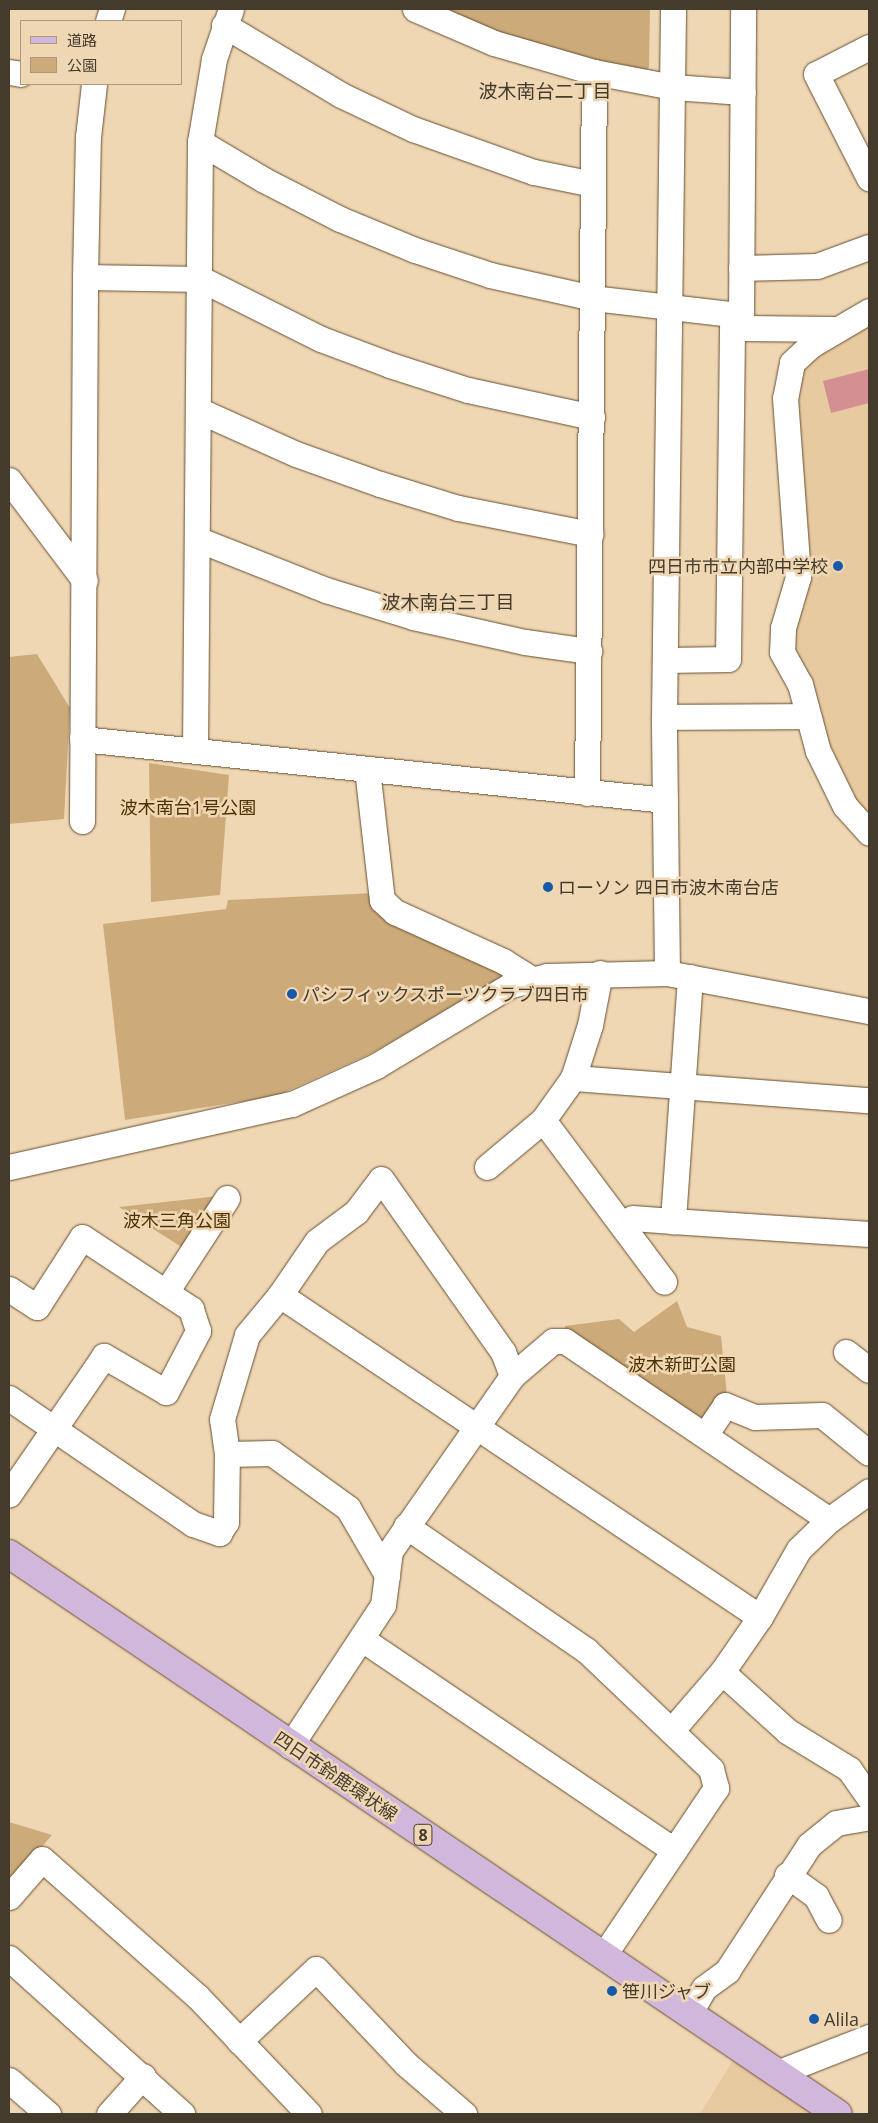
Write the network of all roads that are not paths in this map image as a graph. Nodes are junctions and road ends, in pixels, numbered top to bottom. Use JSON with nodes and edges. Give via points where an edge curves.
{"nodes":[{"id":1,"x":415,"y":9,"type":"edge"},
{"id":2,"x":673,"y":9,"type":"edge"},
{"id":3,"x":743,"y":9,"type":"edge"},
{"id":4,"x":228,"y":17,"type":"edge"},
{"id":5,"x":869,"y":47,"type":"edge"},
{"id":6,"x":594,"y":72,"type":"junction"},
{"id":7,"x":94,"y":85,"type":"edge"},
{"id":8,"x":673,"y":87,"type":"junction"},
{"id":9,"x":743,"y":92,"type":"junction"},
{"id":10,"x":200,"y":142,"type":"junction"},
{"id":11,"x":869,"y":178,"type":"edge"},
{"id":12,"x":593,"y":184,"type":"junction"},
{"id":13,"x":869,"y":247,"type":"edge"},
{"id":14,"x":741,"y":268,"type":"junction"},
{"id":15,"x":85,"y":277,"type":"junction"},
{"id":16,"x":201,"y":279,"type":"junction"},
{"id":17,"x":593,"y":298,"type":"junction"},
{"id":18,"x":671,"y":309,"type":"junction"},
{"id":19,"x":869,"y":312,"type":"edge"},
{"id":20,"x":738,"y":321,"type":"junction"},
{"id":21,"x":835,"y":329,"type":"junction"},
{"id":22,"x":198,"y":410,"type":"junction"},
{"id":23,"x":592,"y":417,"type":"junction"},
{"id":24,"x":9,"y":480,"type":"edge"},
{"id":25,"x":590,"y":534,"type":"junction"},
{"id":26,"x":197,"y":539,"type":"junction"},
{"id":27,"x":85,"y":581,"type":"junction"},
{"id":28,"x":589,"y":651,"type":"junction"},
{"id":29,"x":666,"y":660,"type":"junction"},
{"id":30,"x":807,"y":716,"type":"junction"},
{"id":31,"x":664,"y":717,"type":"junction"},
{"id":32,"x":82,"y":738,"type":"junction"},
{"id":33,"x":195,"y":750,"type":"junction"},
{"id":34,"x":367,"y":769,"type":"junction"},
{"id":35,"x":587,"y":792,"type":"junction"},
{"id":36,"x":665,"y":800,"type":"junction"},
{"id":37,"x":82,"y":821,"type":"dead end"},
{"id":38,"x":869,"y":833,"type":"edge"},
{"id":39,"x":600,"y":973,"type":"junction"},
{"id":40,"x":679,"y":975,"type":"junction"},
{"id":41,"x":532,"y":979,"type":"junction"},
{"id":42,"x":869,"y":1011,"type":"edge"},
{"id":43,"x":572,"y":1078,"type":"junction"},
{"id":44,"x":682,"y":1086,"type":"junction"},
{"id":45,"x":869,"y":1100,"type":"edge"},
{"id":46,"x":543,"y":1120,"type":"junction"},
{"id":47,"x":9,"y":1166,"type":"edge"},
{"id":48,"x":488,"y":1167,"type":"dead end"},
{"id":49,"x":227,"y":1198,"type":"dead end"},
{"id":50,"x":632,"y":1218,"type":"dead end"},
{"id":51,"x":672,"y":1221,"type":"junction"},
{"id":52,"x":869,"y":1234,"type":"edge"},
{"id":53,"x":664,"y":1282,"type":"dead end"},
{"id":54,"x":9,"y":1289,"type":"edge"},
{"id":55,"x":166,"y":1292,"type":"junction"},
{"id":56,"x":280,"y":1295,"type":"junction"},
{"id":57,"x":846,"y":1352,"type":"dead end"},
{"id":58,"x":869,"y":1370,"type":"edge"},
{"id":59,"x":512,"y":1376,"type":"junction"},
{"id":60,"x":9,"y":1398,"type":"edge"},
{"id":61,"x":474,"y":1427,"type":"junction"},
{"id":62,"x":54,"y":1428,"type":"junction"},
{"id":63,"x":705,"y":1435,"type":"junction"},
{"id":64,"x":869,"y":1453,"type":"edge"},
{"id":65,"x":227,"y":1454,"type":"junction"},
{"id":66,"x":869,"y":1491,"type":"edge"},
{"id":67,"x":9,"y":1494,"type":"edge"},
{"id":68,"x":829,"y":1520,"type":"junction"},
{"id":69,"x":406,"y":1526,"type":"junction"},
{"id":70,"x":9,"y":1554,"type":"edge"},
{"id":71,"x":387,"y":1576,"type":"junction"},
{"id":72,"x":760,"y":1617,"type":"junction"},
{"id":73,"x":362,"y":1639,"type":"junction"},
{"id":74,"x":722,"y":1672,"type":"junction"},
{"id":75,"x":670,"y":1731,"type":"junction"},
{"id":76,"x":290,"y":1746,"type":"junction"},
{"id":77,"x":869,"y":1798,"type":"edge"},
{"id":78,"x":869,"y":1817,"type":"edge"},
{"id":79,"x":674,"y":1850,"type":"junction"},
{"id":80,"x":787,"y":1875,"type":"junction"},
{"id":81,"x":9,"y":1897,"type":"edge"},
{"id":82,"x":829,"y":1920,"type":"dead end"},
{"id":83,"x":603,"y":1956,"type":"junction"},
{"id":84,"x":9,"y":1958,"type":"edge"},
{"id":85,"x":689,"y":2014,"type":"junction"},
{"id":86,"x":869,"y":2038,"type":"edge"},
{"id":87,"x":239,"y":2040,"type":"junction"},
{"id":88,"x":777,"y":2073,"type":"junction"},
{"id":89,"x":143,"y":2076,"type":"junction"},
{"id":90,"x":9,"y":2080,"type":"edge"},
{"id":91,"x":48,"y":2114,"type":"edge"},
{"id":92,"x":109,"y":2114,"type":"edge"},
{"id":93,"x":182,"y":2114,"type":"edge"},
{"id":94,"x":309,"y":2114,"type":"edge"},
{"id":95,"x":464,"y":2114,"type":"edge"},
{"id":96,"x":838,"y":2114,"type":"edge"}],
"edges":[{"from":1,"to":6,"type":"street","via":[[494,43]]},
{"from":2,"to":8,"type":"street"},
{"from":3,"to":9,"type":"street"},
{"from":4,"to":10,"type":"street","via":[[205,104]]},
{"from":4,"to":12,"type":"street","via":[[299,72],[413,129],[534,172]]},
{"from":5,"to":11,"type":"street","via":[[816,74]]},
{"from":6,"to":8,"type":"street"},
{"from":6,"to":12,"type":"street"},
{"from":7,"to":15,"type":"street","via":[[88,137]]},
{"from":8,"to":9,"type":"street"},
{"from":8,"to":18,"type":"street"},
{"from":9,"to":14,"type":"street"},
{"from":10,"to":16,"type":"street"},
{"from":10,"to":17,"type":"street","via":[[303,201],[375,235],[490,275]]},
{"from":12,"to":17,"type":"street"},
{"from":13,"to":14,"type":"street","via":[[817,266]]},
{"from":14,"to":20,"type":"street"},
{"from":15,"to":16,"type":"street"},
{"from":15,"to":27,"type":"street"},
{"from":16,"to":22,"type":"street"},
{"from":16,"to":23,"type":"street","via":[[321,339],[390,365],[468,390]]},
{"from":17,"to":18,"type":"street"},
{"from":17,"to":23,"type":"street"},
{"from":18,"to":20,"type":"street"},
{"from":18,"to":29,"type":"street"},
{"from":19,"to":21,"type":"street"},
{"from":20,"to":21,"type":"street"},
{"from":20,"to":29,"type":"street","via":[[728,659]]},
{"from":21,"to":30,"type":"street","via":[[792,363],[785,398],[798,577],[783,628],[782,652],[800,684]]},
{"from":22,"to":25,"type":"street","via":[[296,454],[380,484],[458,508]]},
{"from":22,"to":26,"type":"street"},
{"from":23,"to":25,"type":"street"},
{"from":24,"to":27,"type":"street"},
{"from":25,"to":28,"type":"street"},
{"from":26,"to":28,"type":"street","via":[[326,590],[414,617],[525,642]]},
{"from":26,"to":33,"type":"street"},
{"from":27,"to":32,"type":"street"},
{"from":28,"to":35,"type":"street"},
{"from":29,"to":31,"type":"street"},
{"from":30,"to":31,"type":"street"},
{"from":30,"to":38,"type":"street","via":[[818,750],[845,806]]},
{"from":31,"to":36,"type":"street"},
{"from":32,"to":33,"type":"street"},
{"from":32,"to":37,"type":"street"},
{"from":33,"to":34,"type":"street"},
{"from":34,"to":35,"type":"street"},
{"from":34,"to":41,"type":"street","via":[[382,900],[395,912],[503,960]]},
{"from":35,"to":36,"type":"street"},
{"from":36,"to":40,"type":"street"},
{"from":39,"to":40,"type":"street"},
{"from":39,"to":41,"type":"street"},
{"from":39,"to":43,"type":"street","via":[[590,1025]]},
{"from":40,"to":42,"type":"street"},
{"from":40,"to":44,"type":"street"},
{"from":41,"to":47,"type":"street","via":[[511,985],[369,1069],[292,1104]]},
{"from":43,"to":44,"type":"street"},
{"from":43,"to":46,"type":"street"},
{"from":44,"to":45,"type":"street"},
{"from":44,"to":51,"type":"street"},
{"from":46,"to":48,"type":"street"},
{"from":46,"to":53,"type":"street"},
{"from":49,"to":55,"type":"street"},
{"from":50,"to":51,"type":"street"},
{"from":51,"to":52,"type":"street"},
{"from":54,"to":55,"type":"street","via":[[37,1307],[82,1237]]},
{"from":55,"to":62,"type":"street","via":[[191,1309],[198,1331],[166,1392],[104,1356]]},
{"from":56,"to":59,"type":"street","via":[[317,1240],[356,1212],[381,1180],[503,1352]]},
{"from":56,"to":61,"type":"street"},
{"from":56,"to":65,"type":"street","via":[[247,1335],[222,1419]]},
{"from":57,"to":58,"type":"street"},
{"from":59,"to":61,"type":"street"},
{"from":59,"to":63,"type":"street","via":[[553,1341],[565,1341]]},
{"from":60,"to":62,"type":"street"},
{"from":61,"to":69,"type":"street"},
{"from":61,"to":72,"type":"street"},
{"from":62,"to":65,"type":"street","via":[[193,1524],[219,1533],[226,1522]]},
{"from":62,"to":67,"type":"street"},
{"from":63,"to":64,"type":"street","via":[[725,1405],[755,1417],[822,1415]]},
{"from":63,"to":68,"type":"street"},
{"from":65,"to":71,"type":"street","via":[[272,1453],[348,1508]]},
{"from":66,"to":68,"type":"street"},
{"from":68,"to":72,"type":"street","via":[[799,1549]]},
{"from":69,"to":71,"type":"street","via":[[390,1550]]},
{"from":69,"to":75,"type":"street","via":[[586,1650]]},
{"from":70,"to":76,"type":"main road","name":"四日市鈴鹿環状線","number":"8"},
{"from":71,"to":73,"type":"street","via":[[383,1605]]},
{"from":72,"to":74,"type":"street"},
{"from":73,"to":76,"type":"street"},
{"from":73,"to":79,"type":"street"},
{"from":74,"to":75,"type":"street"},
{"from":74,"to":77,"type":"street","via":[[787,1731],[848,1770]]},
{"from":75,"to":79,"type":"street","via":[[711,1769],[716,1788]]},
{"from":76,"to":83,"type":"main road","name":"四日市鈴鹿環状線","number":"8"},
{"from":78,"to":80,"type":"street","via":[[836,1823],[808,1845]]},
{"from":79,"to":83,"type":"street"},
{"from":80,"to":82,"type":"street","via":[[816,1896]]},
{"from":80,"to":85,"type":"street","via":[[727,1971],[704,1988]]},
{"from":81,"to":87,"type":"street","via":[[42,1859],[198,1997]]},
{"from":83,"to":85,"type":"main road","name":"四日市鈴鹿環状線","number":"8"},
{"from":84,"to":89,"type":"street"},
{"from":85,"to":88,"type":"main road","name":"四日市鈴鹿環状線","number":"8"},
{"from":86,"to":88,"type":"street"},
{"from":87,"to":94,"type":"street"},
{"from":87,"to":95,"type":"street","via":[[316,1969],[406,2064]]},
{"from":88,"to":96,"type":"main road","name":"四日市鈴鹿環状線","number":"8"},
{"from":89,"to":92,"type":"street"},
{"from":89,"to":93,"type":"street"},
{"from":90,"to":91,"type":"street"}]}
